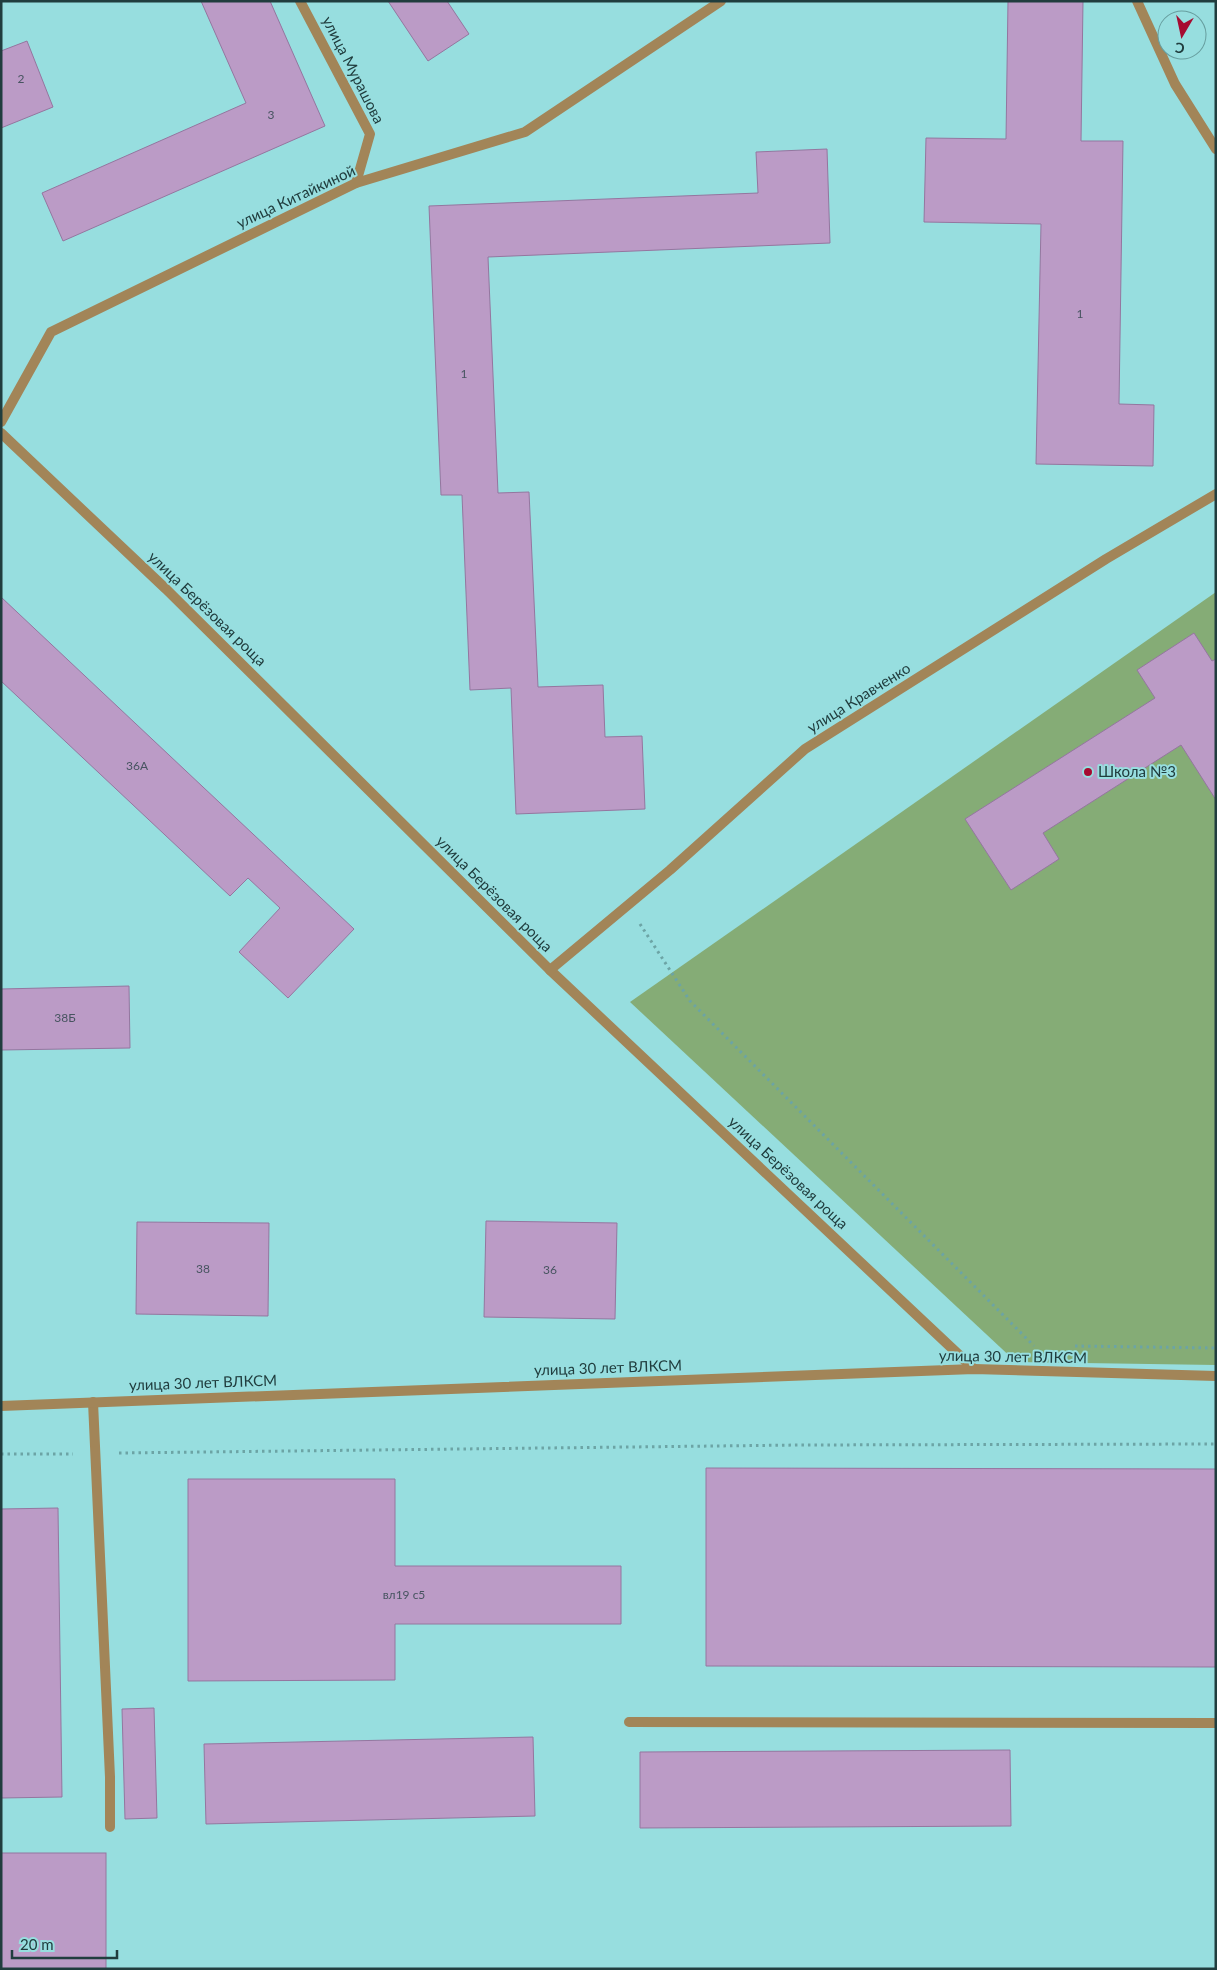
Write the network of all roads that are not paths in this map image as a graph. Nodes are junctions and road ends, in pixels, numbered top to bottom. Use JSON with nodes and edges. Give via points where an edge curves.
{"nodes":[{"id":1,"x":300,"y":1,"type":"edge"},
{"id":2,"x":721,"y":1,"type":"edge"},
{"id":3,"x":1137,"y":1,"type":"edge"},
{"id":4,"x":1216,"y":149,"type":"edge"},
{"id":5,"x":356,"y":183,"type":"junction"},
{"id":6,"x":1,"y":422,"type":"edge"},
{"id":7,"x":1,"y":433,"type":"edge"},
{"id":8,"x":1216,"y":494,"type":"edge"},
{"id":9,"x":550,"y":970,"type":"junction"},
{"id":10,"x":974,"y":1369,"type":"junction"},
{"id":11,"x":1216,"y":1376,"type":"edge"},
{"id":12,"x":92,"y":1402,"type":"junction"},
{"id":13,"x":1,"y":1406,"type":"edge"},
{"id":14,"x":629,"y":1722,"type":"dead end"},
{"id":15,"x":1216,"y":1723,"type":"edge"},
{"id":16,"x":110,"y":1827,"type":"dead end"}],
"edges":[{"from":1,"to":5,"type":"street","name":"улица Мурашова","via":[[370,134]]},
{"from":2,"to":5,"type":"street","name":"улица Китайкиной","via":[[525,132]]},
{"from":3,"to":4,"type":"street","via":[[1175,84]]},
{"from":5,"to":6,"type":"street","name":"улица Китайкиной","via":[[51,332]]},
{"from":7,"to":9,"type":"street","name":"улица Берёзовая роща","via":[[166,589]]},
{"from":8,"to":9,"type":"street","name":"улица Кравченко","via":[[805,749],[670,870]]},
{"from":9,"to":10,"type":"street","name":"улица Берёзовая роща"},
{"from":10,"to":11,"type":"street","name":"улица 30 лет ВЛКСМ"},
{"from":10,"to":12,"type":"street","name":"улица 30 лет ВЛКСМ"},
{"from":12,"to":13,"type":"street","name":"улица 30 лет ВЛКСМ"},
{"from":12,"to":16,"type":"street"},
{"from":14,"to":15,"type":"street"}]}
